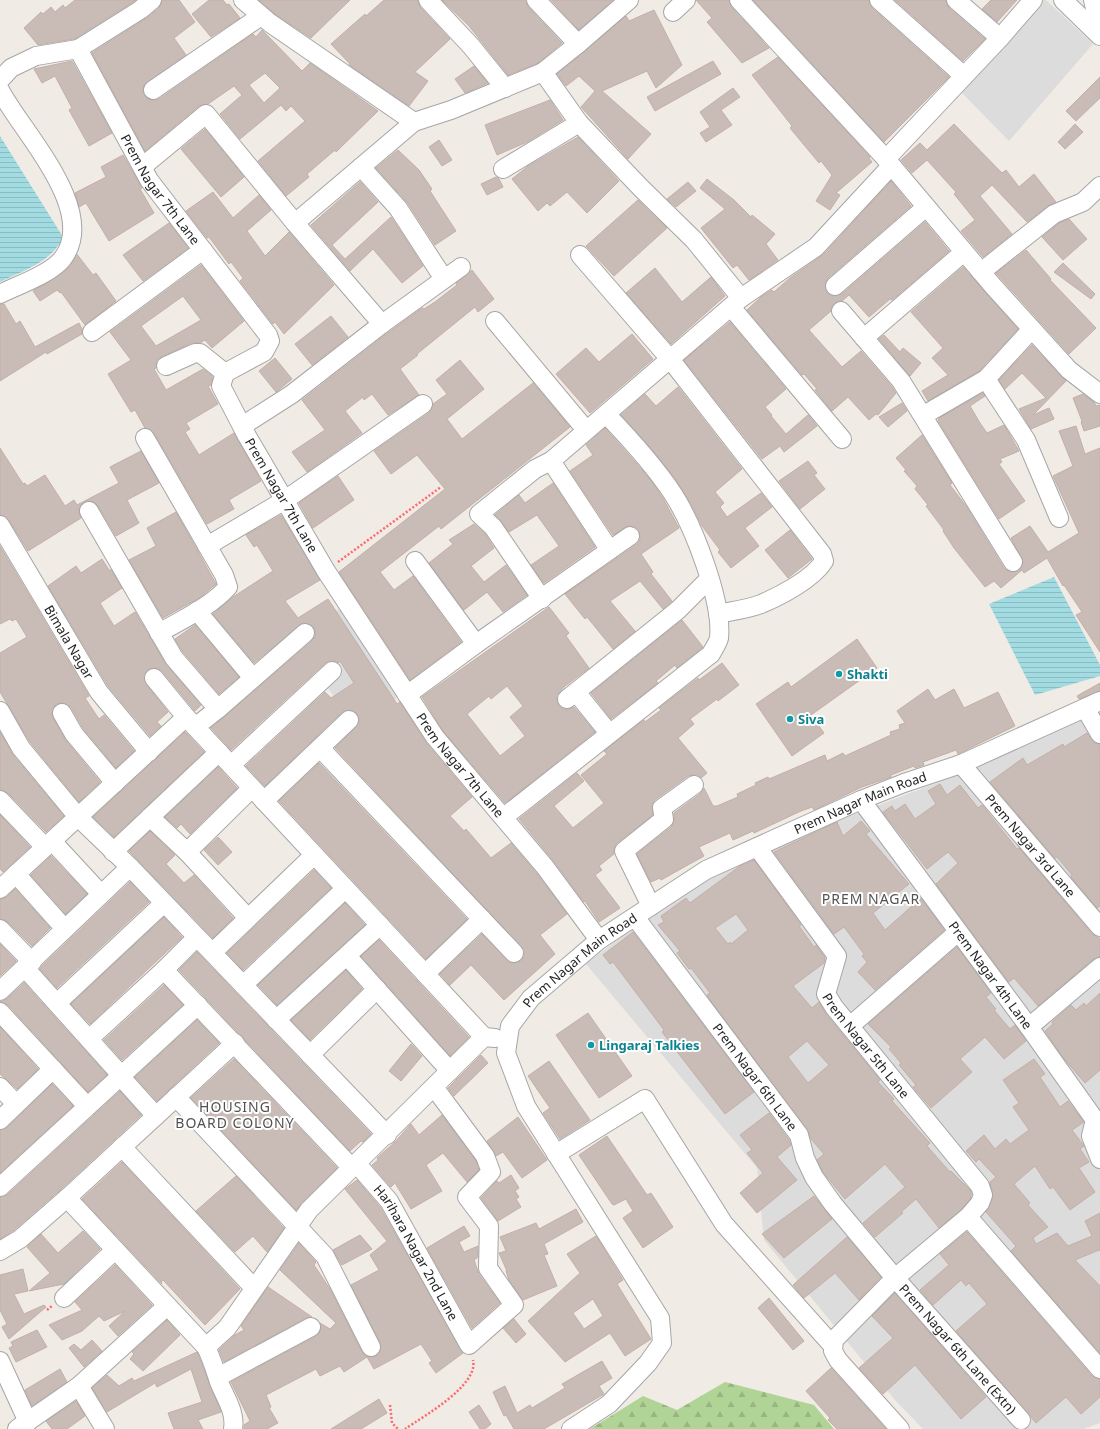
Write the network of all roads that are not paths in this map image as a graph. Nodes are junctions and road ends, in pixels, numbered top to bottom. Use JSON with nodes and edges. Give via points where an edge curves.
{"nodes":[{"id":1,"x":152,"y":0,"type":"edge"},
{"id":2,"x":243,"y":0,"type":"edge"},
{"id":3,"x":428,"y":0,"type":"edge"},
{"id":4,"x":536,"y":0,"type":"edge"},
{"id":5,"x":628,"y":0,"type":"edge"},
{"id":6,"x":740,"y":0,"type":"edge"},
{"id":7,"x":879,"y":0,"type":"edge"},
{"id":8,"x":956,"y":0,"type":"edge"},
{"id":9,"x":1033,"y":0,"type":"edge"},
{"id":10,"x":1063,"y":0,"type":"edge"},
{"id":11,"x":1093,"y":0,"type":"edge"},
{"id":12,"x":261,"y":16,"type":"junction"},
{"id":13,"x":1100,"y":30,"type":"edge"},
{"id":14,"x":1100,"y":36,"type":"edge"},
{"id":15,"x":1000,"y":38,"type":"junction"},
{"id":16,"x":578,"y":44,"type":"junction"},
{"id":17,"x":78,"y":49,"type":"junction"},
{"id":18,"x":543,"y":72,"type":"junction"},
{"id":19,"x":964,"y":76,"type":"junction"},
{"id":20,"x":0,"y":80,"type":"edge"},
{"id":21,"x":505,"y":88,"type":"junction"},
{"id":22,"x":0,"y":90,"type":"edge"},
{"id":23,"x":153,"y":90,"type":"dead end"},
{"id":24,"x":414,"y":122,"type":"junction"},
{"id":25,"x":579,"y":123,"type":"junction"},
{"id":26,"x":888,"y":162,"type":"junction"},
{"id":27,"x":142,"y":167,"type":"junction"},
{"id":28,"x":361,"y":167,"type":"junction"},
{"id":29,"x":502,"y":168,"type":"dead end"},
{"id":30,"x":1100,"y":186,"type":"edge"},
{"id":31,"x":926,"y":207,"type":"junction"},
{"id":32,"x":295,"y":223,"type":"junction"},
{"id":33,"x":203,"y":250,"type":"junction"},
{"id":34,"x":964,"y":252,"type":"junction"},
{"id":35,"x":580,"y":255,"type":"dead end"},
{"id":36,"x":461,"y":267,"type":"dead end"},
{"id":37,"x":981,"y":272,"type":"junction"},
{"id":38,"x":444,"y":279,"type":"junction"},
{"id":39,"x":835,"y":286,"type":"dead end"},
{"id":40,"x":0,"y":294,"type":"edge"},
{"id":41,"x":736,"y":302,"type":"junction"},
{"id":42,"x":841,"y":311,"type":"dead end"},
{"id":43,"x":495,"y":321,"type":"dead end"},
{"id":44,"x":382,"y":324,"type":"junction"},
{"id":45,"x":1032,"y":329,"type":"junction"},
{"id":46,"x":92,"y":332,"type":"dead end"},
{"id":47,"x":864,"y":338,"type":"junction"},
{"id":48,"x":670,"y":359,"type":"junction"},
{"id":49,"x":166,"y":366,"type":"dead end"},
{"id":50,"x":225,"y":373,"type":"junction"},
{"id":51,"x":986,"y":379,"type":"junction"},
{"id":52,"x":1100,"y":394,"type":"edge"},
{"id":53,"x":423,"y":404,"type":"dead end"},
{"id":54,"x":606,"y":414,"type":"junction"},
{"id":55,"x":924,"y":415,"type":"junction"},
{"id":56,"x":242,"y":426,"type":"junction"},
{"id":57,"x":586,"y":430,"type":"junction"},
{"id":58,"x":145,"y":438,"type":"dead end"},
{"id":59,"x":842,"y":439,"type":"dead end"},
{"id":60,"x":551,"y":461,"type":"junction"},
{"id":61,"x":285,"y":500,"type":"junction"},
{"id":62,"x":89,"y":511,"type":"dead end"},
{"id":63,"x":1059,"y":518,"type":"dead end"},
{"id":64,"x":0,"y":525,"type":"edge"},
{"id":65,"x":630,"y":536,"type":"dead end"},
{"id":66,"x":207,"y":546,"type":"junction"},
{"id":67,"x":609,"y":549,"type":"junction"},
{"id":68,"x":415,"y":561,"type":"dead end"},
{"id":69,"x":1013,"y":562,"type":"dead end"},
{"id":70,"x":708,"y":579,"type":"junction"},
{"id":71,"x":542,"y":599,"type":"junction"},
{"id":72,"x":197,"y":612,"type":"junction"},
{"id":73,"x":718,"y":614,"type":"junction"},
{"id":74,"x":159,"y":633,"type":"junction"},
{"id":75,"x":305,"y":633,"type":"dead end"},
{"id":76,"x":476,"y":644,"type":"junction"},
{"id":77,"x":332,"y":671,"type":"dead end"},
{"id":78,"x":154,"y":678,"type":"dead end"},
{"id":79,"x":253,"y":678,"type":"junction"},
{"id":80,"x":407,"y":695,"type":"junction"},
{"id":81,"x":1092,"y":704,"type":"edge"},
{"id":82,"x":218,"y":709,"type":"junction"},
{"id":83,"x":0,"y":711,"type":"edge"},
{"id":84,"x":62,"y":713,"type":"dead end"},
{"id":85,"x":350,"y":720,"type":"dead end"},
{"id":86,"x":190,"y":722,"type":"junction"},
{"id":87,"x":608,"y":733,"type":"junction"},
{"id":88,"x":1100,"y":734,"type":"edge"},
{"id":89,"x":320,"y":748,"type":"junction"},
{"id":90,"x":149,"y":752,"type":"junction"},
{"id":91,"x":224,"y":759,"type":"junction"},
{"id":92,"x":961,"y":764,"type":"junction"},
{"id":93,"x":115,"y":783,"type":"junction"},
{"id":94,"x":694,"y":785,"type":"dead end"},
{"id":95,"x":252,"y":788,"type":"junction"},
{"id":96,"x":0,"y":800,"type":"edge"},
{"id":97,"x":862,"y":800,"type":"junction"},
{"id":98,"x":264,"y":801,"type":"junction"},
{"id":99,"x":78,"y":817,"type":"junction"},
{"id":100,"x":150,"y":817,"type":"junction"},
{"id":101,"x":504,"y":817,"type":"junction"},
{"id":102,"x":48,"y":844,"type":"junction"},
{"id":103,"x":757,"y":847,"type":"junction"},
{"id":104,"x":114,"y":852,"type":"junction"},
{"id":105,"x":187,"y":852,"type":"junction"},
{"id":106,"x":314,"y":855,"type":"junction"},
{"id":107,"x":130,"y":866,"type":"junction"},
{"id":108,"x":6,"y":880,"type":"edge"},
{"id":109,"x":345,"y":888,"type":"junction"},
{"id":110,"x":101,"y":894,"type":"junction"},
{"id":111,"x":164,"y":903,"type":"junction"},
{"id":112,"x":651,"y":906,"type":"junction"},
{"id":113,"x":635,"y":917,"type":"junction"},
{"id":114,"x":248,"y":918,"type":"junction"},
{"id":115,"x":482,"y":919,"type":"junction"},
{"id":116,"x":380,"y":925,"type":"junction"},
{"id":117,"x":1100,"y":927,"type":"edge"},
{"id":118,"x":0,"y":929,"type":"edge"},
{"id":119,"x":65,"y":929,"type":"junction"},
{"id":120,"x":958,"y":932,"type":"junction"},
{"id":121,"x":197,"y":937,"type":"junction"},
{"id":122,"x":599,"y":940,"type":"junction"},
{"id":123,"x":213,"y":952,"type":"junction"},
{"id":124,"x":514,"y":954,"type":"dead end"},
{"id":125,"x":347,"y":956,"type":"junction"},
{"id":126,"x":29,"y":965,"type":"junction"},
{"id":127,"x":1100,"y":967,"type":"edge"},
{"id":128,"x":164,"y":970,"type":"junction"},
{"id":129,"x":426,"y":974,"type":"junction"},
{"id":130,"x":243,"y":985,"type":"junction"},
{"id":131,"x":377,"y":989,"type":"junction"},
{"id":132,"x":0,"y":991,"type":"edge"},
{"id":133,"x":57,"y":1004,"type":"junction"},
{"id":134,"x":198,"y":1005,"type":"junction"},
{"id":135,"x":0,"y":1012,"type":"edge"},
{"id":136,"x":276,"y":1020,"type":"junction"},
{"id":137,"x":850,"y":1026,"type":"junction"},
{"id":138,"x":1029,"y":1027,"type":"junction"},
{"id":139,"x":484,"y":1037,"type":"junction"},
{"id":140,"x":89,"y":1039,"type":"junction"},
{"id":141,"x":508,"y":1039,"type":"junction"},
{"id":142,"x":235,"y":1043,"type":"junction"},
{"id":143,"x":310,"y":1055,"type":"junction"},
{"id":144,"x":52,"y":1069,"type":"junction"},
{"id":145,"x":450,"y":1071,"type":"junction"},
{"id":146,"x":121,"y":1076,"type":"junction"},
{"id":147,"x":0,"y":1087,"type":"edge"},
{"id":148,"x":434,"y":1087,"type":"junction"},
{"id":149,"x":176,"y":1098,"type":"junction"},
{"id":150,"x":16,"y":1104,"type":"junction"},
{"id":151,"x":87,"y":1106,"type":"junction"},
{"id":152,"x":156,"y":1116,"type":"junction"},
{"id":153,"x":0,"y":1120,"type":"edge"},
{"id":154,"x":387,"y":1135,"type":"junction"},
{"id":155,"x":122,"y":1147,"type":"junction"},
{"id":156,"x":556,"y":1154,"type":"junction"},
{"id":157,"x":1100,"y":1158,"type":"edge"},
{"id":158,"x":354,"y":1166,"type":"junction"},
{"id":159,"x":0,"y":1187,"type":"edge"},
{"id":160,"x":67,"y":1198,"type":"junction"},
{"id":161,"x":968,"y":1217,"type":"junction"},
{"id":162,"x":297,"y":1226,"type":"junction"},
{"id":163,"x":115,"y":1250,"type":"junction"},
{"id":164,"x":0,"y":1251,"type":"edge"},
{"id":165,"x":895,"y":1278,"type":"junction"},
{"id":166,"x":254,"y":1288,"type":"junction"},
{"id":167,"x":64,"y":1298,"type":"dead end"},
{"id":168,"x":167,"y":1306,"type":"junction"},
{"id":169,"x":311,"y":1327,"type":"dead end"},
{"id":170,"x":833,"y":1346,"type":"junction"},
{"id":171,"x":206,"y":1347,"type":"junction"},
{"id":172,"x":371,"y":1347,"type":"dead end"},
{"id":173,"x":0,"y":1361,"type":"edge"},
{"id":174,"x":1100,"y":1369,"type":"edge"},
{"id":175,"x":218,"y":1378,"type":"junction"},
{"id":176,"x":79,"y":1386,"type":"junction"},
{"id":177,"x":1021,"y":1420,"type":"dead end"},
{"id":178,"x":22,"y":1425,"type":"edge"},
{"id":179,"x":105,"y":1429,"type":"edge"},
{"id":180,"x":233,"y":1429,"type":"edge"},
{"id":181,"x":571,"y":1429,"type":"edge"},
{"id":182,"x":900,"y":1429,"type":"edge"}],
"edges":[{"from":1,"to":17,"type":"street"},
{"from":2,"to":12,"type":"street"},
{"from":3,"to":21,"type":"street","via":[[471,46]]},
{"from":4,"to":16,"type":"street"},
{"from":5,"to":16,"type":"street"},
{"from":6,"to":26,"type":"street"},
{"from":7,"to":19,"type":"street"},
{"from":8,"to":15,"type":"street"},
{"from":9,"to":15,"type":"street"},
{"from":10,"to":14,"type":"street"},
{"from":11,"to":13,"type":"street"},
{"from":12,"to":23,"type":"street"},
{"from":12,"to":24,"type":"street"},
{"from":15,"to":19,"type":"street"},
{"from":16,"to":18,"type":"street"},
{"from":17,"to":20,"type":"street","via":[[36,56],[18,65]]},
{"from":17,"to":27,"type":"street","name":"Prem Nagar 7th Lane"},
{"from":18,"to":21,"type":"street"},
{"from":18,"to":25,"type":"street"},
{"from":19,"to":26,"type":"street"},
{"from":21,"to":24,"type":"street"},
{"from":22,"to":40,"type":"street","via":[[67,197],[72,230],[68,248],[56,265]]},
{"from":24,"to":28,"type":"street"},
{"from":25,"to":29,"type":"street"},
{"from":25,"to":41,"type":"street","via":[[694,240]]},
{"from":26,"to":31,"type":"street"},
{"from":26,"to":41,"type":"street","via":[[816,247]]},
{"from":27,"to":32,"type":"street","via":[[206,114]]},
{"from":27,"to":33,"type":"street","name":"Prem Nagar 7th Lane","via":[[149,180]]},
{"from":28,"to":32,"type":"street"},
{"from":28,"to":38,"type":"street","via":[[398,208]]},
{"from":30,"to":37,"type":"street","via":[[1083,202],[1054,214]]},
{"from":31,"to":34,"type":"street"},
{"from":31,"to":39,"type":"street"},
{"from":32,"to":44,"type":"street"},
{"from":33,"to":46,"type":"street"},
{"from":33,"to":50,"type":"street","name":"Prem Nagar 7th Lane","via":[[270,341],[264,352]]},
{"from":34,"to":37,"type":"street"},
{"from":34,"to":47,"type":"street"},
{"from":35,"to":48,"type":"street"},
{"from":36,"to":38,"type":"street"},
{"from":37,"to":45,"type":"street"},
{"from":38,"to":44,"type":"street"},
{"from":41,"to":48,"type":"street"},
{"from":41,"to":59,"type":"street"},
{"from":42,"to":47,"type":"street"},
{"from":43,"to":57,"type":"street"},
{"from":44,"to":56,"type":"street","via":[[292,394]]},
{"from":45,"to":51,"type":"street"},
{"from":45,"to":52,"type":"street","via":[[1069,370]]},
{"from":47,"to":55,"type":"street","via":[[901,381]]},
{"from":48,"to":54,"type":"street"},
{"from":48,"to":73,"type":"street","via":[[807,532],[824,561],[809,577],[781,594],[759,604]]},
{"from":49,"to":50,"type":"street","via":[[200,353]]},
{"from":50,"to":56,"type":"street","name":"Prem Nagar 7th Lane","via":[[221,386]]},
{"from":51,"to":55,"type":"street"},
{"from":51,"to":63,"type":"street","via":[[1026,440]]},
{"from":53,"to":61,"type":"street"},
{"from":54,"to":57,"type":"street"},
{"from":54,"to":70,"type":"street","via":[[642,452],[673,494],[689,525]]},
{"from":55,"to":69,"type":"street"},
{"from":56,"to":61,"type":"street","name":"Prem Nagar 7th Lane"},
{"from":57,"to":60,"type":"street"},
{"from":58,"to":66,"type":"street"},
{"from":60,"to":67,"type":"street"},
{"from":60,"to":71,"type":"street","via":[[535,469],[479,514],[492,528]]},
{"from":61,"to":66,"type":"street"},
{"from":61,"to":80,"type":"street","name":"Prem Nagar 7th Lane","via":[[326,571]]},
{"from":62,"to":74,"type":"street"},
{"from":64,"to":90,"type":"street","name":"Bimala Nagar","via":[[99,692]]},
{"from":65,"to":67,"type":"street"},
{"from":66,"to":72,"type":"street","via":[[228,587],[222,595]]},
{"from":67,"to":71,"type":"street"},
{"from":68,"to":76,"type":"street"},
{"from":70,"to":73,"type":"street"},
{"from":70,"to":87,"type":"street","via":[[678,610],[571,696]]},
{"from":71,"to":76,"type":"street"},
{"from":72,"to":74,"type":"street"},
{"from":72,"to":79,"type":"street"},
{"from":73,"to":87,"type":"street","via":[[719,639],[711,654]]},
{"from":74,"to":82,"type":"street","via":[[174,658]]},
{"from":75,"to":79,"type":"street"},
{"from":76,"to":80,"type":"street"},
{"from":77,"to":91,"type":"street"},
{"from":78,"to":86,"type":"street"},
{"from":79,"to":82,"type":"street"},
{"from":80,"to":101,"type":"street","name":"Prem Nagar 7th Lane","via":[[435,738]]},
{"from":81,"to":88,"type":"street"},
{"from":81,"to":92,"type":"street","name":"Prem Nagar Main Road"},
{"from":82,"to":86,"type":"street"},
{"from":83,"to":99,"type":"street","via":[[21,748]]},
{"from":84,"to":93,"type":"street","via":[[74,734]]},
{"from":85,"to":89,"type":"street"},
{"from":86,"to":90,"type":"street"},
{"from":86,"to":91,"type":"street"},
{"from":87,"to":101,"type":"street"},
{"from":89,"to":98,"type":"street"},
{"from":89,"to":115,"type":"street"},
{"from":90,"to":93,"type":"street"},
{"from":91,"to":95,"type":"street"},
{"from":91,"to":100,"type":"street"},
{"from":92,"to":97,"type":"street","name":"Prem Nagar Main Road"},
{"from":92,"to":117,"type":"street","name":"Prem Nagar 3rd Lane"},
{"from":93,"to":99,"type":"street"},
{"from":94,"to":112,"type":"street","via":[[662,808],[664,819],[624,851]]},
{"from":95,"to":98,"type":"street"},
{"from":95,"to":105,"type":"street"},
{"from":96,"to":102,"type":"street"},
{"from":97,"to":103,"type":"street","name":"Prem Nagar Main Road"},
{"from":97,"to":120,"type":"street","name":"Prem Nagar 4th Lane"},
{"from":98,"to":106,"type":"street"},
{"from":99,"to":102,"type":"street"},
{"from":99,"to":104,"type":"street"},
{"from":100,"to":104,"type":"street"},
{"from":100,"to":105,"type":"street"},
{"from":101,"to":122,"type":"street","name":"Prem Nagar 7th Lane"},
{"from":102,"to":108,"type":"street"},
{"from":102,"to":110,"type":"street"},
{"from":103,"to":112,"type":"street","name":"Prem Nagar Main Road","via":[[706,870]]},
{"from":103,"to":137,"type":"street","name":"Prem Nagar 5th Lane","via":[[837,956],[826,994]]},
{"from":104,"to":107,"type":"street"},
{"from":105,"to":114,"type":"street"},
{"from":106,"to":109,"type":"street"},
{"from":106,"to":114,"type":"street"},
{"from":107,"to":110,"type":"street"},
{"from":107,"to":111,"type":"street"},
{"from":108,"to":119,"type":"street"},
{"from":109,"to":116,"type":"street"},
{"from":109,"to":130,"type":"street"},
{"from":110,"to":119,"type":"street"},
{"from":111,"to":121,"type":"street"},
{"from":111,"to":133,"type":"street"},
{"from":112,"to":113,"type":"street","name":"Prem Nagar Main Road"},
{"from":113,"to":122,"type":"street","name":"Prem Nagar Main Road"},
{"from":113,"to":165,"type":"street","name":"Prem Nagar 6th Lane","via":[[799,1135],[805,1158],[814,1177],[833,1204]]},
{"from":114,"to":123,"type":"street"},
{"from":115,"to":124,"type":"street"},
{"from":115,"to":129,"type":"street"},
{"from":116,"to":125,"type":"street"},
{"from":116,"to":129,"type":"street"},
{"from":118,"to":126,"type":"street"},
{"from":119,"to":126,"type":"street"},
{"from":120,"to":137,"type":"street"},
{"from":120,"to":138,"type":"street","name":"Prem Nagar 4th Lane"},
{"from":121,"to":123,"type":"street"},
{"from":121,"to":128,"type":"street"},
{"from":122,"to":141,"type":"street","name":"Prem Nagar Main Road","via":[[531,998],[510,1026]]},
{"from":123,"to":130,"type":"street"},
{"from":125,"to":131,"type":"street"},
{"from":125,"to":136,"type":"street"},
{"from":126,"to":132,"type":"street"},
{"from":126,"to":133,"type":"street"},
{"from":127,"to":138,"type":"street"},
{"from":128,"to":134,"type":"street","name":"Harihara Nagar 2nd Lane"},
{"from":128,"to":140,"type":"street"},
{"from":129,"to":139,"type":"street"},
{"from":130,"to":136,"type":"street"},
{"from":131,"to":143,"type":"street"},
{"from":131,"to":145,"type":"street"},
{"from":133,"to":140,"type":"street"},
{"from":134,"to":142,"type":"street","name":"Harihara Nagar 2nd Lane"},
{"from":134,"to":146,"type":"street"},
{"from":135,"to":144,"type":"street"},
{"from":136,"to":143,"type":"street"},
{"from":137,"to":161,"type":"street","name":"Prem Nagar 5th Lane","via":[[980,1186],[983,1195],[980,1203]]},
{"from":138,"to":157,"type":"street","name":"Prem Nagar 4th Lane","via":[[1095,1120],[1091,1136]]},
{"from":139,"to":141,"type":"street"},
{"from":139,"to":145,"type":"street"},
{"from":140,"to":146,"type":"street"},
{"from":141,"to":156,"type":"street","name":"Prem Nagar Main Road","via":[[506,1053],[526,1106]]},
{"from":142,"to":149,"type":"street"},
{"from":142,"to":158,"type":"street","name":"Harihara Nagar 2nd Lane"},
{"from":143,"to":154,"type":"street"},
{"from":144,"to":150,"type":"street"},
{"from":144,"to":151,"type":"street"},
{"from":145,"to":148,"type":"street"},
{"from":146,"to":151,"type":"street"},
{"from":146,"to":152,"type":"street"},
{"from":147,"to":150,"type":"street"},
{"from":148,"to":154,"type":"street"},
{"from":148,"to":158,"type":"street","name":"Harihara Nagar 2nd Lane","via":[[485,1156],[491,1172],[467,1197],[490,1226],[488,1268],[514,1305],[469,1345],[390,1201]]},
{"from":149,"to":152,"type":"street"},
{"from":149,"to":162,"type":"street"},
{"from":150,"to":153,"type":"street"},
{"from":151,"to":159,"type":"street"},
{"from":152,"to":155,"type":"street"},
{"from":154,"to":158,"type":"street"},
{"from":155,"to":160,"type":"street"},
{"from":155,"to":166,"type":"street"},
{"from":156,"to":170,"type":"street","via":[[645,1099],[724,1224]]},
{"from":156,"to":181,"type":"street","name":"Prem Nagar Main Road","via":[[660,1318],[662,1343],[648,1363],[609,1404]]},
{"from":158,"to":162,"type":"street","via":[[309,1210]]},
{"from":160,"to":163,"type":"street"},
{"from":160,"to":164,"type":"street","via":[[20,1239]]},
{"from":161,"to":165,"type":"street","name":"Prem Nagar 5th Lane"},
{"from":161,"to":174,"type":"street"},
{"from":162,"to":166,"type":"street"},
{"from":162,"to":172,"type":"street","via":[[324,1256]]},
{"from":163,"to":167,"type":"street"},
{"from":163,"to":168,"type":"street"},
{"from":165,"to":170,"type":"street","name":"Prem Nagar 5th Lane","via":[[834,1340]]},
{"from":165,"to":177,"type":"street","name":"Prem Nagar 6th Lane (Extn)"},
{"from":166,"to":171,"type":"street","via":[[227,1328]]},
{"from":168,"to":171,"type":"street"},
{"from":168,"to":176,"type":"street"},
{"from":169,"to":175,"type":"street"},
{"from":170,"to":182,"type":"street","via":[[838,1360]]},
{"from":171,"to":175,"type":"street","via":[[214,1362]]},
{"from":173,"to":178,"type":"street"},
{"from":175,"to":180,"type":"street","via":[[230,1405]]},
{"from":176,"to":178,"type":"street"},
{"from":176,"to":179,"type":"street"}]}
